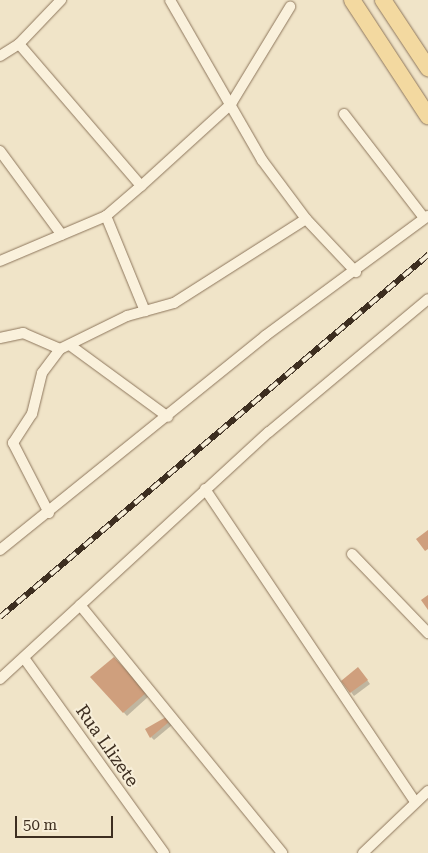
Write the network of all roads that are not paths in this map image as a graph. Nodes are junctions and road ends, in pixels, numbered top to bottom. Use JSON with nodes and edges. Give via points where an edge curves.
{"nodes":[{"id":1,"x":61,"y":0,"type":"edge"},
{"id":2,"x":170,"y":0,"type":"edge"},
{"id":3,"x":352,"y":0,"type":"edge"},
{"id":4,"x":384,"y":0,"type":"edge"},
{"id":5,"x":290,"y":7,"type":"dead end"},
{"id":6,"x":19,"y":44,"type":"junction"},
{"id":7,"x":0,"y":56,"type":"edge"},
{"id":8,"x":428,"y":68,"type":"edge"},
{"id":9,"x":231,"y":104,"type":"junction"},
{"id":10,"x":344,"y":114,"type":"dead end"},
{"id":11,"x":428,"y":116,"type":"edge"},
{"id":12,"x":0,"y":151,"type":"edge"},
{"id":13,"x":141,"y":186,"type":"junction"},
{"id":14,"x":106,"y":216,"type":"junction"},
{"id":15,"x":426,"y":217,"type":"edge"},
{"id":16,"x":306,"y":218,"type":"junction"},
{"id":17,"x":62,"y":235,"type":"junction"},
{"id":18,"x":0,"y":261,"type":"edge"},
{"id":19,"x":356,"y":272,"type":"junction"},
{"id":20,"x":428,"y":299,"type":"edge"},
{"id":21,"x":145,"y":312,"type":"junction"},
{"id":22,"x":0,"y":338,"type":"edge"},
{"id":23,"x":71,"y":346,"type":"junction"},
{"id":24,"x":60,"y":349,"type":"junction"},
{"id":25,"x":168,"y":417,"type":"junction"},
{"id":26,"x":206,"y":489,"type":"junction"},
{"id":27,"x":49,"y":513,"type":"junction"},
{"id":28,"x":0,"y":550,"type":"edge"},
{"id":29,"x":352,"y":554,"type":"dead end"},
{"id":30,"x":80,"y":606,"type":"junction"},
{"id":31,"x":428,"y":633,"type":"edge"},
{"id":32,"x":24,"y":658,"type":"junction"},
{"id":33,"x":0,"y":679,"type":"edge"},
{"id":34,"x":428,"y":791,"type":"edge"},
{"id":35,"x":415,"y":802,"type":"junction"},
{"id":36,"x":164,"y":853,"type":"edge"},
{"id":37,"x":282,"y":853,"type":"edge"},
{"id":38,"x":363,"y":853,"type":"edge"}],
"edges":[{"from":1,"to":6,"type":"street"},
{"from":2,"to":9,"type":"street"},
{"from":3,"to":11,"type":"main road"},
{"from":4,"to":8,"type":"main road"},
{"from":5,"to":9,"type":"street"},
{"from":6,"to":7,"type":"street"},
{"from":6,"to":13,"type":"street"},
{"from":9,"to":13,"type":"street"},
{"from":9,"to":16,"type":"street","via":[[262,160]]},
{"from":10,"to":15,"type":"street"},
{"from":12,"to":17,"type":"street"},
{"from":13,"to":14,"type":"street"},
{"from":14,"to":17,"type":"street"},
{"from":14,"to":21,"type":"street"},
{"from":15,"to":19,"type":"street"},
{"from":16,"to":19,"type":"street"},
{"from":16,"to":21,"type":"street","via":[[174,303]]},
{"from":17,"to":18,"type":"street"},
{"from":19,"to":25,"type":"street","via":[[265,336]]},
{"from":20,"to":26,"type":"street"},
{"from":21,"to":23,"type":"street","via":[[115,321]]},
{"from":22,"to":24,"type":"street","via":[[23,333]]},
{"from":23,"to":24,"type":"street"},
{"from":23,"to":25,"type":"street"},
{"from":24,"to":27,"type":"street","via":[[42,373],[32,414],[12,443]]},
{"from":25,"to":27,"type":"street"},
{"from":26,"to":30,"type":"street"},
{"from":26,"to":35,"type":"street"},
{"from":27,"to":28,"type":"street"},
{"from":29,"to":31,"type":"street"},
{"from":30,"to":32,"type":"street"},
{"from":30,"to":37,"type":"street"},
{"from":32,"to":33,"type":"street"},
{"from":32,"to":36,"type":"street","name":"Rua Llizete"},
{"from":34,"to":35,"type":"street"},
{"from":35,"to":38,"type":"street"}]}
